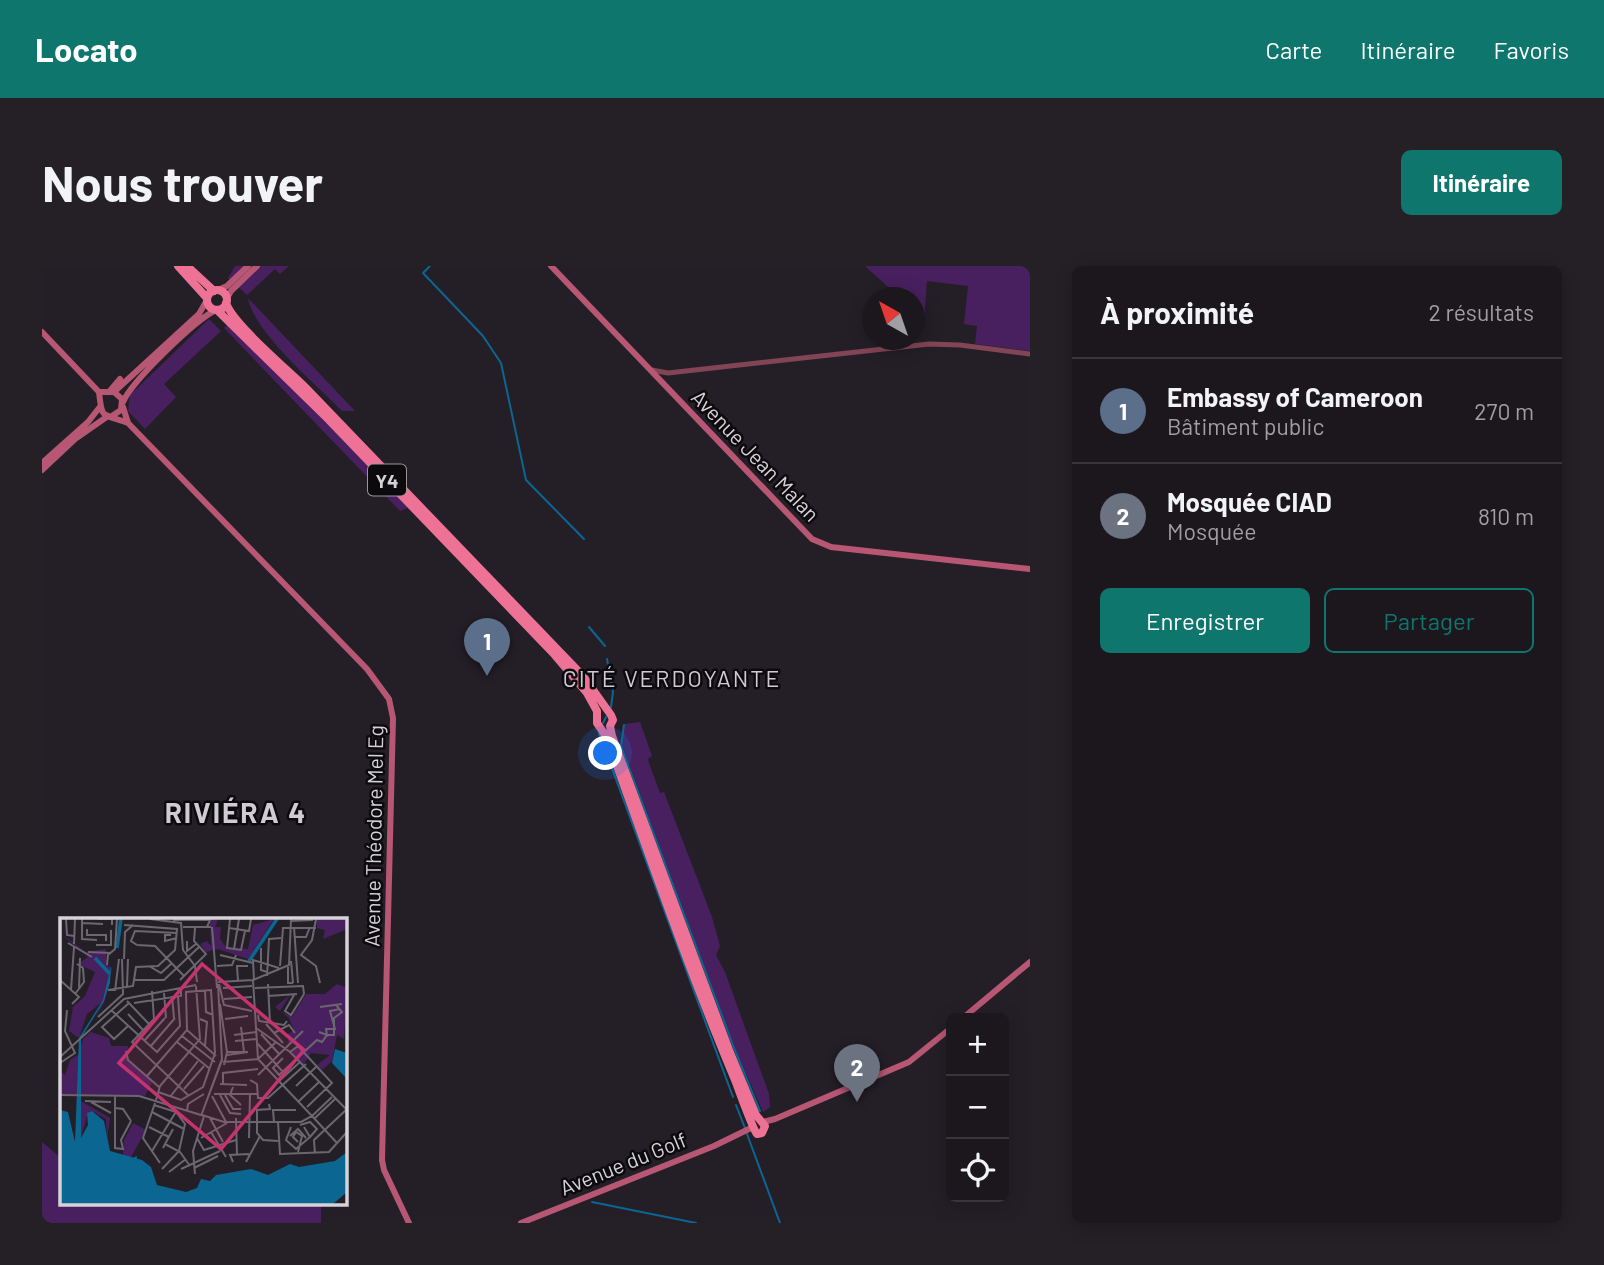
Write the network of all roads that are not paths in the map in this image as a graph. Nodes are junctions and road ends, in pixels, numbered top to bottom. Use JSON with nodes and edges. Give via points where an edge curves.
{"nodes":[{"id":1,"x":178,"y":266,"type":"edge"},
{"id":2,"x":187,"y":266,"type":"edge"},
{"id":3,"x":248,"y":266,"type":"edge"},
{"id":4,"x":257,"y":266,"type":"edge"},
{"id":5,"x":551,"y":266,"type":"edge"},
{"id":6,"x":216,"y":290,"type":"junction"},
{"id":7,"x":207,"y":299,"type":"junction"},
{"id":8,"x":226,"y":301,"type":"junction"},
{"id":9,"x":216,"y":310,"type":"junction"},
{"id":10,"x":42,"y":332,"type":"edge"},
{"id":11,"x":1030,"y":354,"type":"edge"},
{"id":12,"x":652,"y":370,"type":"junction"},
{"id":13,"x":121,"y":387,"type":"junction"},
{"id":14,"x":110,"y":392,"type":"junction"},
{"id":15,"x":99,"y":396,"type":"junction"},
{"id":16,"x":123,"y":404,"type":"junction"},
{"id":17,"x":99,"y":408,"type":"junction"},
{"id":18,"x":110,"y":416,"type":"junction"},
{"id":19,"x":128,"y":423,"type":"junction"},
{"id":20,"x":42,"y":463,"type":"edge"},
{"id":21,"x":42,"y":470,"type":"edge"},
{"id":22,"x":1030,"y":569,"type":"edge"},
{"id":23,"x":607,"y":712,"type":"junction"},
{"id":24,"x":597,"y":715,"type":"junction"},
{"id":25,"x":605,"y":727,"type":"junction"},
{"id":26,"x":1030,"y":962,"type":"edge"},
{"id":27,"x":969,"y":1013,"type":"edge"},
{"id":28,"x":946,"y":1032,"type":"edge"},
{"id":29,"x":758,"y":1126,"type":"junction"},
{"id":30,"x":409,"y":1223,"type":"edge"},
{"id":31,"x":521,"y":1223,"type":"edge"}],
"edges":[{"from":1,"to":7,"type":"highway"},
{"from":2,"to":6,"type":"highway"},
{"from":3,"to":6,"type":"main road"},
{"from":4,"to":8,"type":"main road"},
{"from":5,"to":12,"type":"main road","name":"Avenue Jean Malan"},
{"from":6,"to":7,"type":"highway"},
{"from":6,"to":8,"type":"highway"},
{"from":7,"to":9,"type":"highway"},
{"from":7,"to":13,"type":"main road","via":[[199,314]]},
{"from":8,"to":9,"type":"highway"},
{"from":8,"to":23,"type":"highway","number":"Y4","via":[[259,343],[583,676]]},
{"from":9,"to":16,"type":"main road","via":[[133,385]]},
{"from":9,"to":24,"type":"highway","number":"Y4","via":[[328,419],[561,662],[587,693]]},
{"from":10,"to":15,"type":"main road"},
{"from":11,"to":12,"type":"street","via":[[929,344],[668,373]]},
{"from":12,"to":22,"type":"main road","name":"Avenue Jean Malan","via":[[812,539],[831,547]]},
{"from":13,"to":14,"type":"main road"},
{"from":13,"to":14,"type":"main road","via":[[120,379]]},
{"from":14,"to":15,"type":"main road"},
{"from":14,"to":16,"type":"main road","via":[[119,395]]},
{"from":15,"to":17,"type":"main road"},
{"from":16,"to":18,"type":"main road","via":[[119,413]]},
{"from":16,"to":19,"type":"main road"},
{"from":17,"to":18,"type":"main road"},
{"from":17,"to":20,"type":"main road"},
{"from":18,"to":19,"type":"main road"},
{"from":18,"to":21,"type":"main road","via":[[75,439]]},
{"from":19,"to":30,"type":"main road","name":"Avenue Théodore Mel Eg","via":[[367,670],[389,699],[393,718],[382,1160]]},
{"from":23,"to":24,"type":"highway"},
{"from":23,"to":25,"type":"highway","via":[[612,718]]},
{"from":24,"to":25,"type":"highway","via":[[596,722]]},
{"from":25,"to":29,"type":"highway","via":[[723,1052]]},
{"from":26,"to":27,"type":"main road"},
{"from":28,"to":29,"type":"main road","via":[[909,1062]]},
{"from":29,"to":31,"type":"main road","name":"Avenue du Golf"}]}
